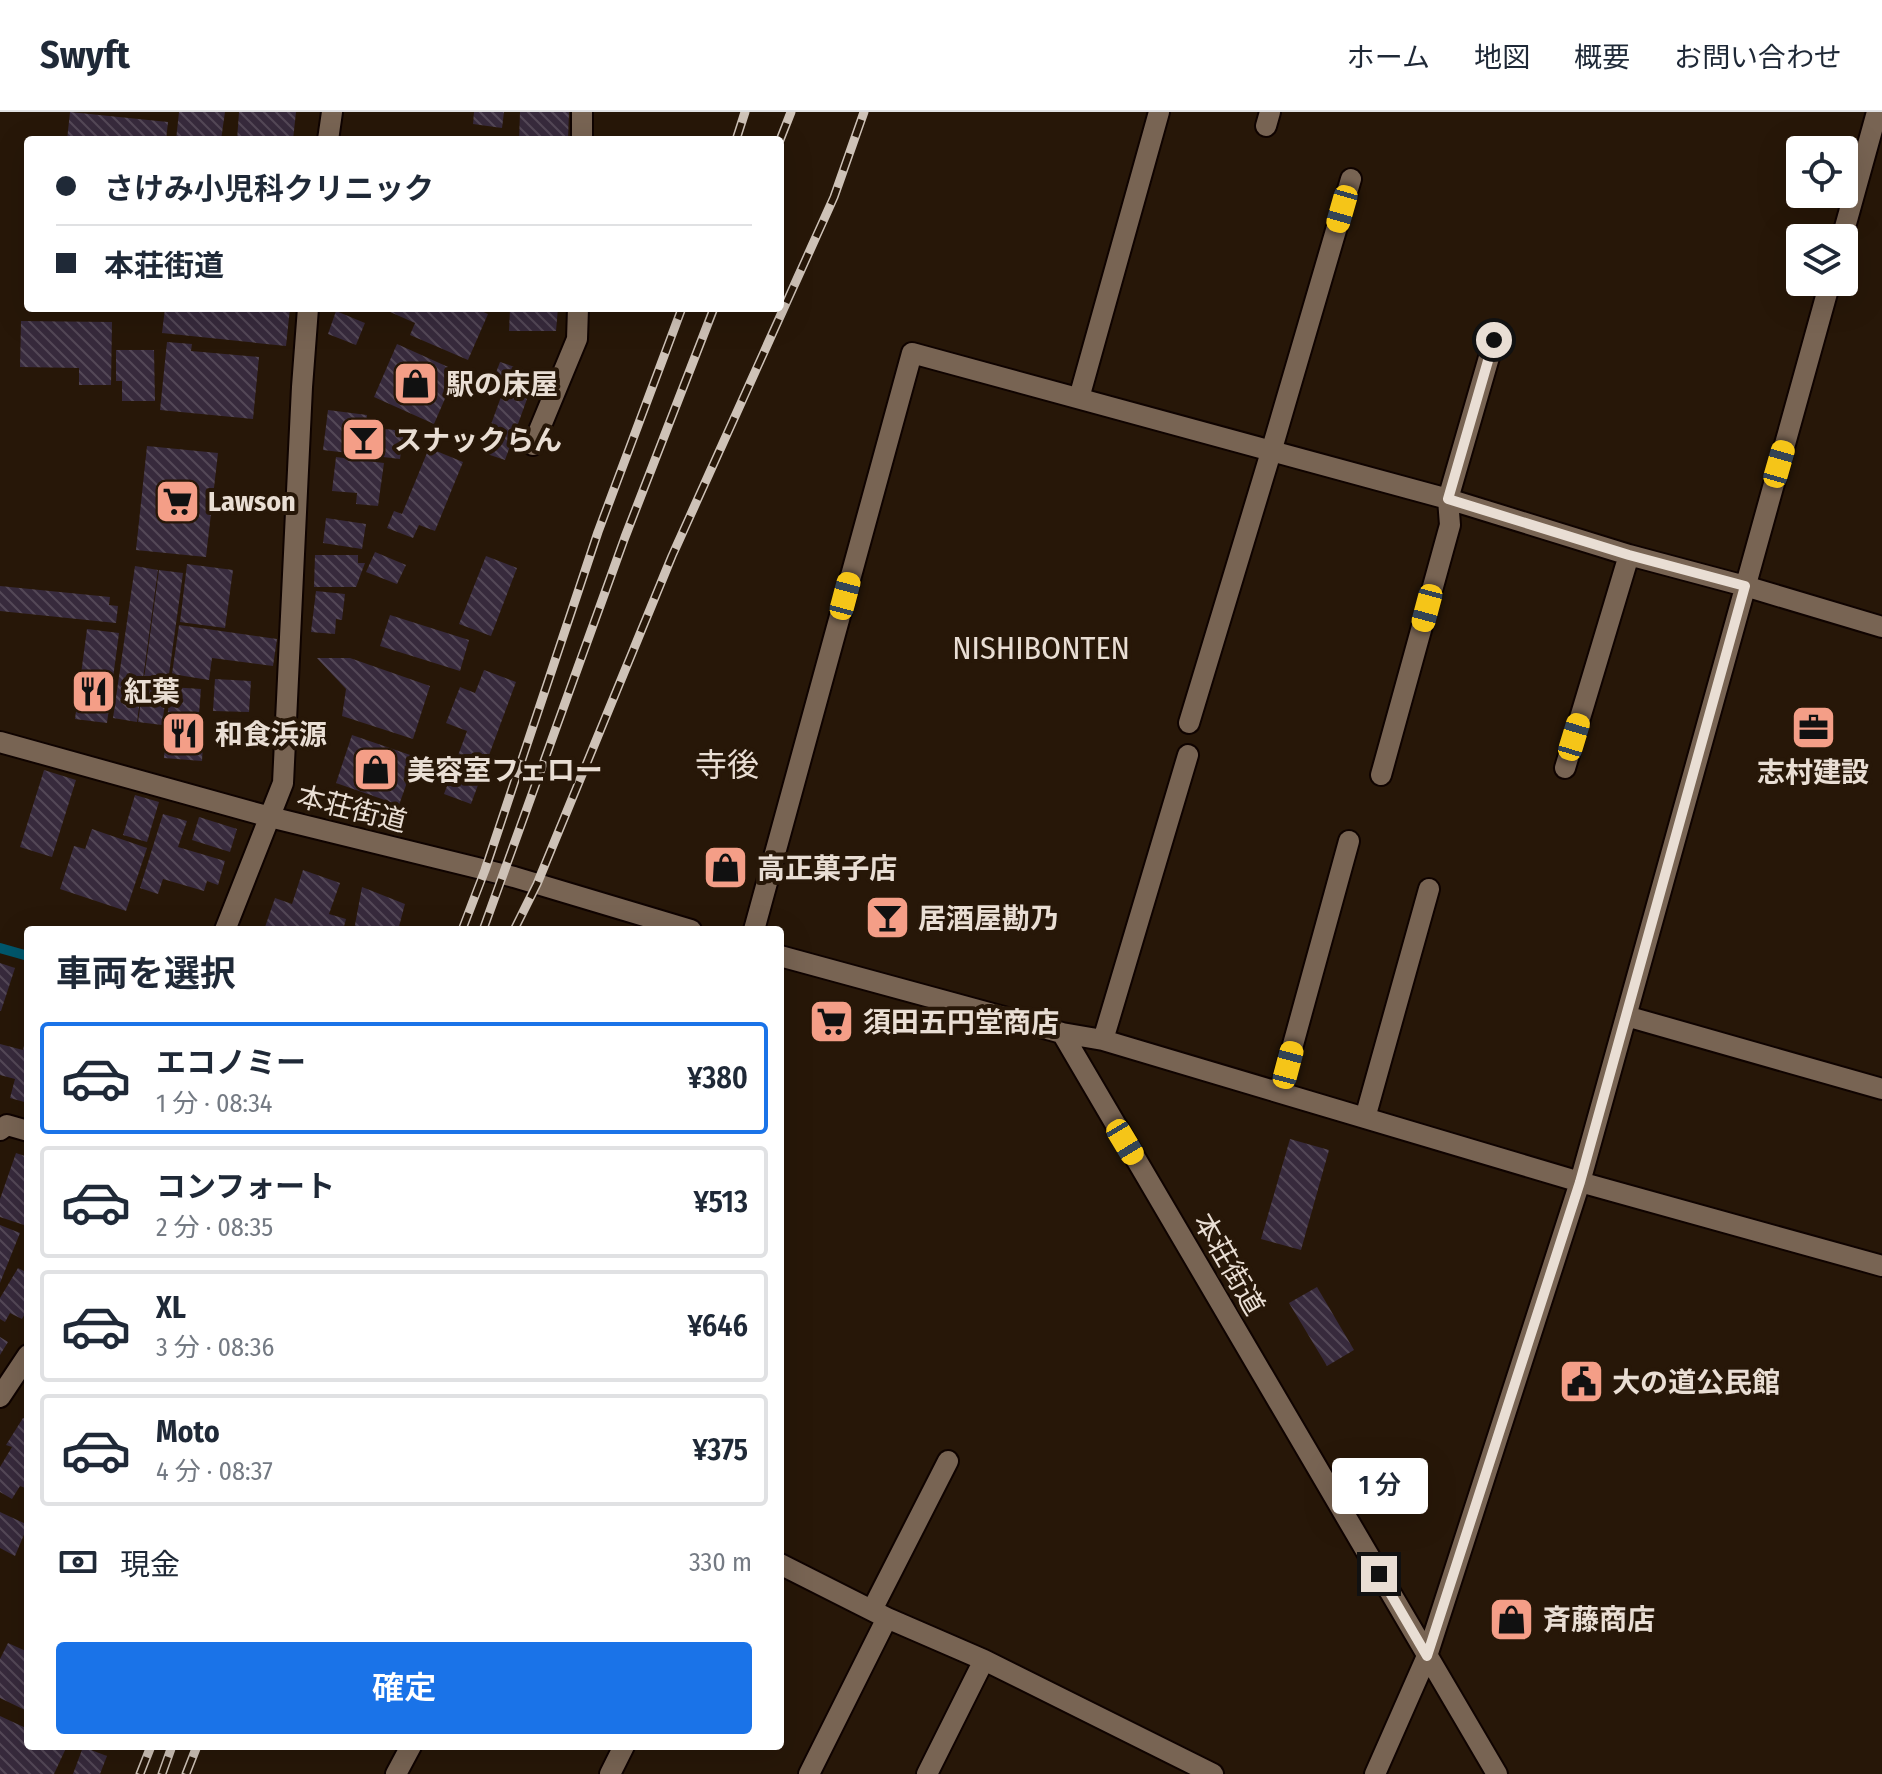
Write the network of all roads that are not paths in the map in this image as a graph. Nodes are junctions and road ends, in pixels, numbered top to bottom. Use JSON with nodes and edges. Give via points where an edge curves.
{"nodes":[{"id":1,"x":332,"y":112,"type":"edge"},
{"id":2,"x":582,"y":112,"type":"edge"},
{"id":3,"x":1159,"y":112,"type":"edge"},
{"id":4,"x":1877,"y":112,"type":"edge"},
{"id":5,"x":329,"y":136,"type":"edge"},
{"id":6,"x":582,"y":136,"type":"edge"},
{"id":7,"x":1351,"y":179,"type":"dead end"},
{"id":8,"x":1846,"y":224,"type":"edge"},
{"id":9,"x":1826,"y":296,"type":"edge"},
{"id":10,"x":308,"y":312,"type":"edge"},
{"id":11,"x":578,"y":312,"type":"edge"},
{"id":12,"x":1494,"y":340,"type":"dead end"},
{"id":13,"x":1079,"y":398,"type":"junction"},
{"id":14,"x":533,"y":445,"type":"dead end"},
{"id":15,"x":1271,"y":452,"type":"junction"},
{"id":16,"x":1448,"y":499,"type":"junction"},
{"id":17,"x":1629,"y":555,"type":"junction"},
{"id":18,"x":1745,"y":586,"type":"junction"},
{"id":19,"x":1882,"y":627,"type":"edge"},
{"id":20,"x":1189,"y":723,"type":"dead end"},
{"id":21,"x":0,"y":742,"type":"edge"},
{"id":22,"x":1188,"y":755,"type":"dead end"},
{"id":23,"x":1565,"y":768,"type":"dead end"},
{"id":24,"x":1381,"y":775,"type":"dead end"},
{"id":25,"x":270,"y":817,"type":"junction"},
{"id":26,"x":1349,"y":841,"type":"dead end"},
{"id":27,"x":1429,"y":889,"type":"dead end"},
{"id":28,"x":227,"y":926,"type":"edge"},
{"id":29,"x":678,"y":926,"type":"edge"},
{"id":30,"x":755,"y":926,"type":"edge"},
{"id":31,"x":784,"y":957,"type":"edge"},
{"id":32,"x":1626,"y":1016,"type":"junction"},
{"id":33,"x":1062,"y":1033,"type":"junction"},
{"id":34,"x":1103,"y":1040,"type":"junction"},
{"id":35,"x":1882,"y":1089,"type":"edge"},
{"id":36,"x":1280,"y":1092,"type":"junction"},
{"id":37,"x":1365,"y":1118,"type":"junction"},
{"id":38,"x":0,"y":1130,"type":"edge"},
{"id":39,"x":24,"y":1130,"type":"edge"},
{"id":40,"x":1580,"y":1182,"type":"junction"},
{"id":41,"x":1882,"y":1266,"type":"edge"},
{"id":42,"x":24,"y":1361,"type":"edge"},
{"id":43,"x":0,"y":1397,"type":"edge"},
{"id":44,"x":948,"y":1461,"type":"dead end"},
{"id":45,"x":784,"y":1566,"type":"edge"},
{"id":46,"x":880,"y":1614,"type":"junction"},
{"id":47,"x":1427,"y":1656,"type":"junction"},
{"id":48,"x":984,"y":1660,"type":"junction"},
{"id":49,"x":409,"y":1750,"type":"edge"},
{"id":50,"x":622,"y":1750,"type":"edge"},
{"id":51,"x":396,"y":1774,"type":"edge"},
{"id":52,"x":610,"y":1774,"type":"edge"},
{"id":53,"x":809,"y":1774,"type":"edge"},
{"id":54,"x":927,"y":1774,"type":"edge"},
{"id":55,"x":1213,"y":1774,"type":"edge"},
{"id":56,"x":1375,"y":1774,"type":"edge"},
{"id":57,"x":1497,"y":1774,"type":"edge"}],
"edges":[{"from":1,"to":5,"type":"street"},
{"from":2,"to":6,"type":"street"},
{"from":3,"to":13,"type":"street"},
{"from":4,"to":8,"type":"street"},
{"from":7,"to":15,"type":"street"},
{"from":9,"to":18,"type":"street"},
{"from":10,"to":25,"type":"street","via":[[283,783]]},
{"from":11,"to":14,"type":"street","via":[[577,339]]},
{"from":12,"to":16,"type":"street"},
{"from":13,"to":15,"type":"street"},
{"from":13,"to":30,"type":"street","via":[[912,353]]},
{"from":15,"to":16,"type":"street"},
{"from":15,"to":20,"type":"street"},
{"from":16,"to":17,"type":"street"},
{"from":16,"to":24,"type":"street","via":[[1450,525]]},
{"from":17,"to":18,"type":"street"},
{"from":17,"to":23,"type":"street"},
{"from":18,"to":19,"type":"street"},
{"from":18,"to":32,"type":"street"},
{"from":21,"to":25,"type":"street","name":"本荘街道"},
{"from":22,"to":34,"type":"street"},
{"from":25,"to":28,"type":"street"},
{"from":25,"to":29,"type":"street","name":"本荘街道","via":[[514,877]]},
{"from":26,"to":36,"type":"street"},
{"from":27,"to":37,"type":"street"},
{"from":31,"to":33,"type":"street"},
{"from":32,"to":35,"type":"street"},
{"from":32,"to":40,"type":"street"},
{"from":33,"to":34,"type":"street"},
{"from":33,"to":47,"type":"street","name":"本荘街道"},
{"from":34,"to":36,"type":"street"},
{"from":36,"to":37,"type":"street"},
{"from":37,"to":40,"type":"street"},
{"from":38,"to":39,"type":"street","via":[[7,1125]]},
{"from":40,"to":41,"type":"street"},
{"from":40,"to":47,"type":"street"},
{"from":42,"to":43,"type":"street"},
{"from":44,"to":46,"type":"street"},
{"from":45,"to":46,"type":"street"},
{"from":46,"to":48,"type":"street"},
{"from":46,"to":53,"type":"street"},
{"from":47,"to":56,"type":"street"},
{"from":47,"to":57,"type":"street","name":"本荘街道"},
{"from":48,"to":54,"type":"street"},
{"from":48,"to":55,"type":"street"},
{"from":49,"to":51,"type":"street"},
{"from":50,"to":52,"type":"street"}]}
